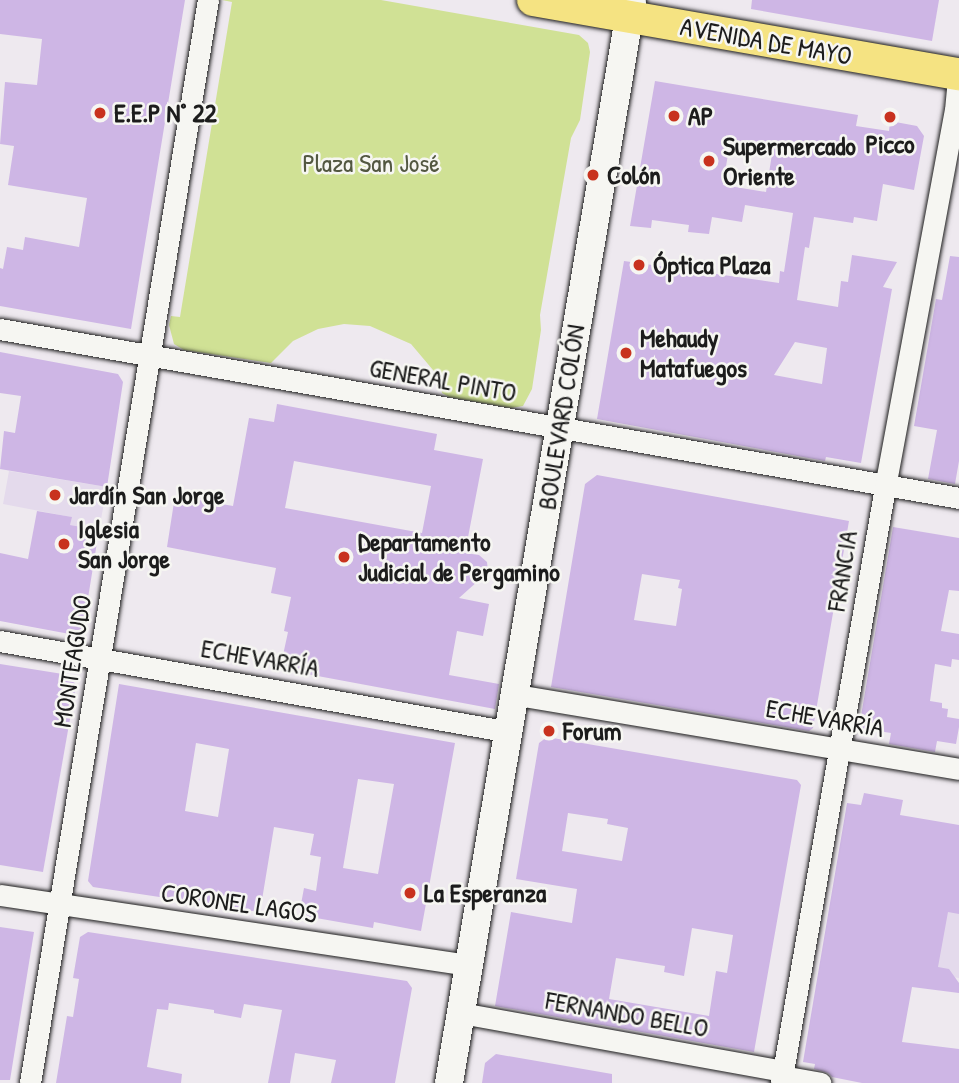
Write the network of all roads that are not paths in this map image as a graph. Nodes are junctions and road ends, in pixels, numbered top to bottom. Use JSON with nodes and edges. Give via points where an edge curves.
{"nodes":[{"id":1,"x":208,"y":0,"type":"edge"},
{"id":2,"x":533,"y":0,"type":"edge"},
{"id":3,"x":630,"y":8,"type":"edge"},
{"id":4,"x":959,"y":72,"type":"edge"},
{"id":5,"x":0,"y":329,"type":"edge"},
{"id":6,"x":149,"y":356,"type":"junction"},
{"id":7,"x":559,"y":429,"type":"junction"},
{"id":8,"x":885,"y":487,"type":"junction"},
{"id":9,"x":959,"y":498,"type":"edge"},
{"id":10,"x":0,"y":641,"type":"edge"},
{"id":11,"x":102,"y":658,"type":"junction"},
{"id":12,"x":517,"y":695,"type":"junction"},
{"id":13,"x":510,"y":732,"type":"junction"},
{"id":14,"x":841,"y":749,"type":"junction"},
{"id":15,"x":959,"y":769,"type":"edge"},
{"id":16,"x":0,"y":895,"type":"edge"},
{"id":17,"x":59,"y":904,"type":"junction"},
{"id":18,"x":469,"y":965,"type":"junction"},
{"id":19,"x":461,"y":1013,"type":"junction"},
{"id":20,"x":782,"y":1077,"type":"edge"},
{"id":21,"x":30,"y":1083,"type":"edge"},
{"id":22,"x":449,"y":1083,"type":"edge"},
{"id":23,"x":820,"y":1083,"type":"edge"}],
"edges":[{"from":1,"to":6,"type":"street","name":"MONTEAGUDO"},
{"from":2,"to":3,"type":"main road","name":"AVENIDA DE MAYO"},
{"from":3,"to":4,"type":"main road","name":"AVENIDA DE MAYO"},
{"from":3,"to":7,"type":"main road","name":"BOULEVARD COLÓN"},
{"from":4,"to":8,"type":"street","name":"FRANCIA"},
{"from":5,"to":6,"type":"street","name":"GENERAL PINTO"},
{"from":6,"to":7,"type":"street","name":"GENERAL PINTO"},
{"from":6,"to":11,"type":"street","name":"MONTEAGUDO"},
{"from":7,"to":8,"type":"street","name":"GENERAL PINTO"},
{"from":7,"to":12,"type":"main road","name":"BOULEVARD COLÓN"},
{"from":8,"to":9,"type":"street","name":"GENERAL PINTO"},
{"from":8,"to":14,"type":"street","name":"FRANCIA"},
{"from":10,"to":11,"type":"street","name":"ECHEVARRÍA"},
{"from":11,"to":13,"type":"street","name":"ECHEVARRÍA"},
{"from":11,"to":17,"type":"street","name":"MONTEAGUDO"},
{"from":12,"to":13,"type":"main road","name":"BOULEVARD COLÓN"},
{"from":12,"to":14,"type":"street","name":"ECHEVARRÍA"},
{"from":13,"to":18,"type":"main road","name":"BOULEVARD COLÓN"},
{"from":14,"to":15,"type":"street","name":"ECHEVARRÍA"},
{"from":14,"to":20,"type":"street","name":"FRANCIA"},
{"from":16,"to":17,"type":"street","name":"CORONEL LAGOS"},
{"from":17,"to":18,"type":"street","name":"CORONEL LAGOS"},
{"from":17,"to":21,"type":"street","name":"MONTEAGUDO"},
{"from":18,"to":19,"type":"main road","name":"BOULEVARD COLÓN"},
{"from":19,"to":20,"type":"street","name":"FERNANDO BELLO"},
{"from":19,"to":22,"type":"main road","name":"BOULEVARD COLÓN"},
{"from":20,"to":23,"type":"street","name":"FERNANDO BELLO"}]}
